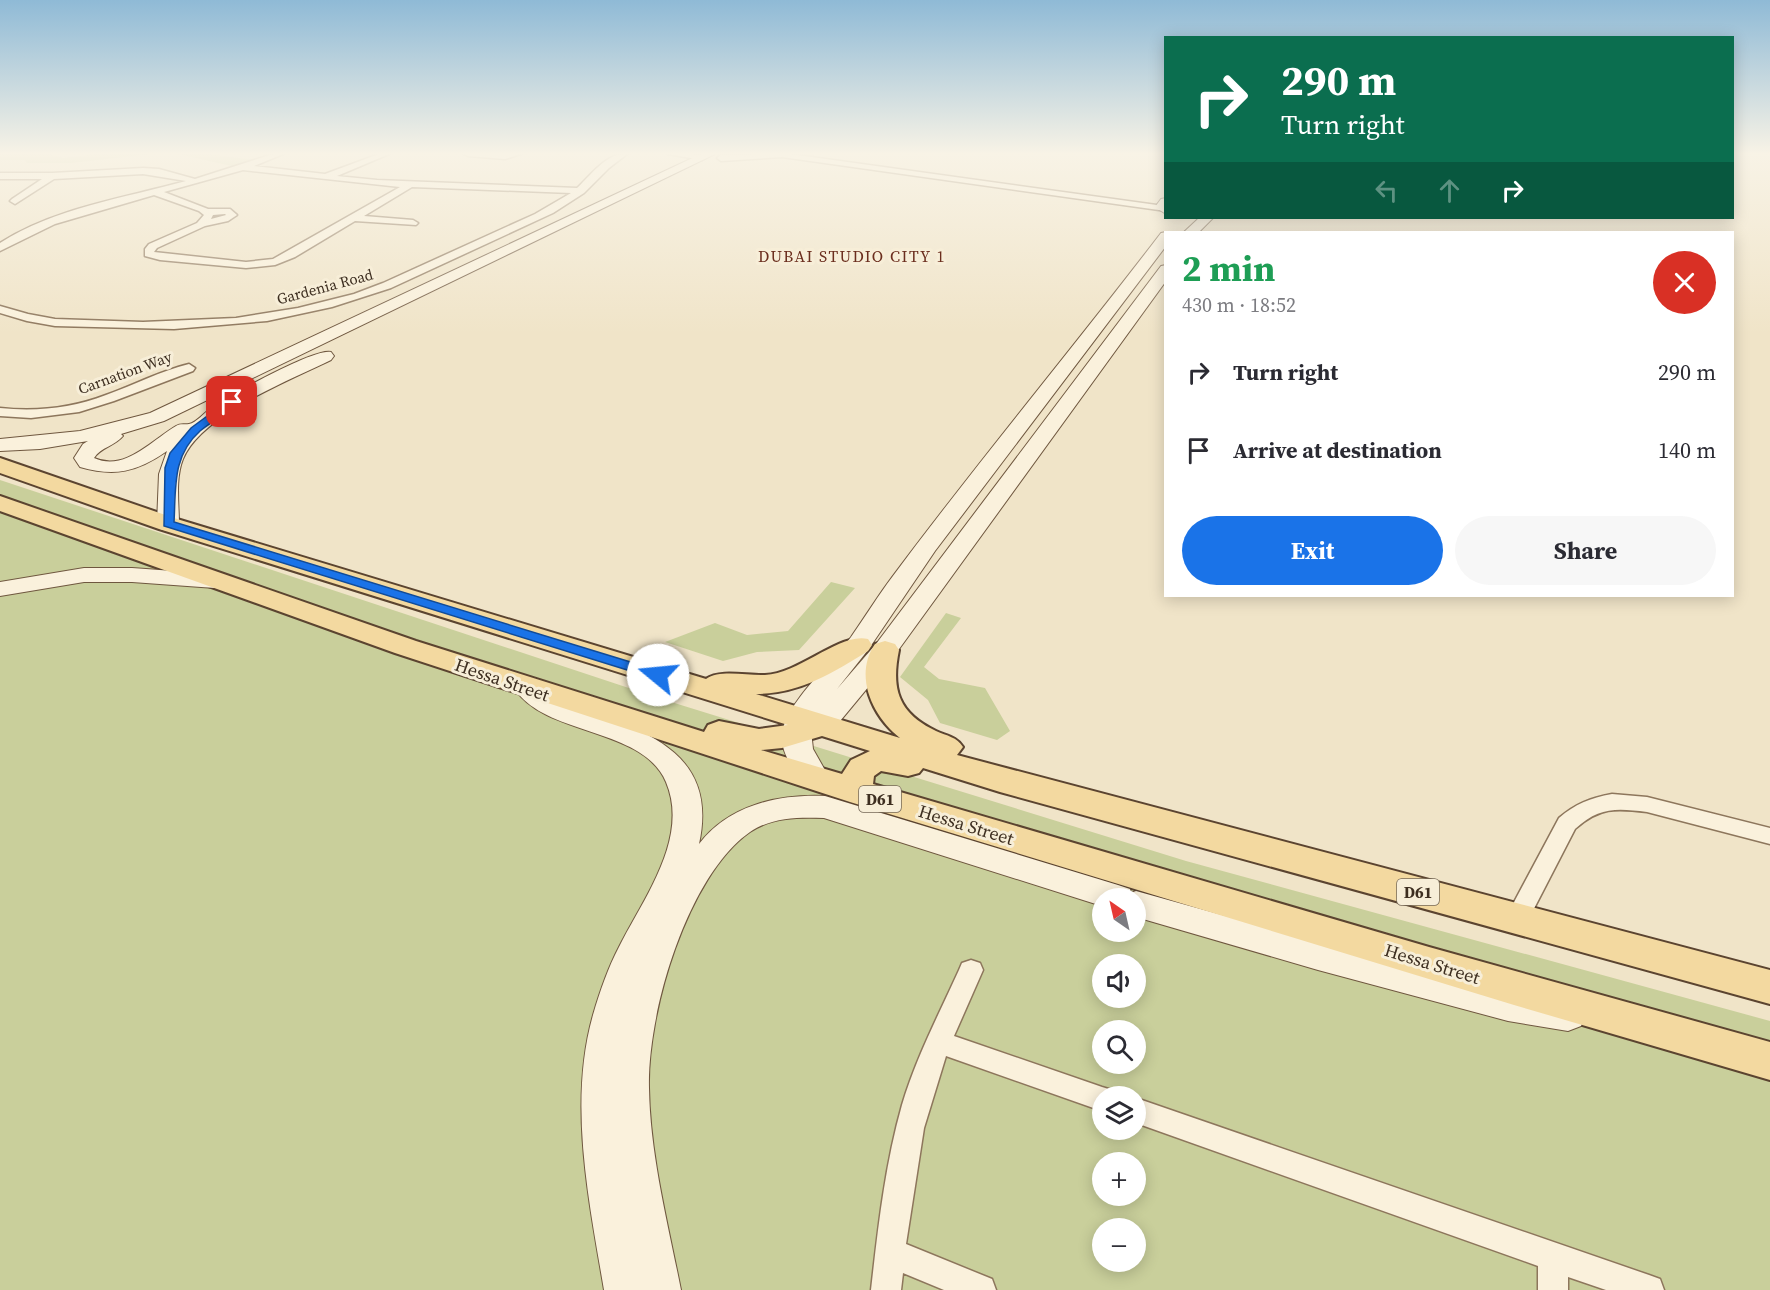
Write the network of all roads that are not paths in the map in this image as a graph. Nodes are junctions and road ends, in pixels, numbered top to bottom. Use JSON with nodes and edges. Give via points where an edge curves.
{"nodes":[{"id":1,"x":74,"y":214,"type":"edge"},
{"id":2,"x":198,"y":214,"type":"edge"},
{"id":3,"x":360,"y":214,"type":"edge"},
{"id":4,"x":540,"y":214,"type":"edge"},
{"id":5,"x":587,"y":214,"type":"edge"},
{"id":6,"x":599,"y":214,"type":"edge"},
{"id":7,"x":354,"y":218,"type":"junction"},
{"id":8,"x":1168,"y":219,"type":"edge"},
{"id":9,"x":1206,"y":219,"type":"edge"},
{"id":10,"x":413,"y":222,"type":"dead end"},
{"id":11,"x":1192,"y":231,"type":"edge"},
{"id":12,"x":0,"y":238,"type":"edge"},
{"id":13,"x":15,"y":239,"type":"junction"},
{"id":14,"x":0,"y":248,"type":"edge"},
{"id":15,"x":152,"y":251,"type":"junction"},
{"id":16,"x":137,"y":253,"type":"dead end"},
{"id":17,"x":1164,"y":272,"type":"edge"},
{"id":18,"x":0,"y":309,"type":"edge"},
{"id":19,"x":360,"y":339,"type":"dead end"},
{"id":20,"x":338,"y":349,"type":"dead end"},
{"id":21,"x":189,"y":368,"type":"dead end"},
{"id":22,"x":232,"y":402,"type":"junction"},
{"id":23,"x":0,"y":412,"type":"edge"},
{"id":24,"x":157,"y":417,"type":"junction"},
{"id":25,"x":0,"y":445,"type":"edge"},
{"id":26,"x":0,"y":465,"type":"edge"},
{"id":27,"x":0,"y":503,"type":"edge"},
{"id":28,"x":168,"y":524,"type":"junction"},
{"id":29,"x":215,"y":581,"type":"junction"},
{"id":30,"x":0,"y":589,"type":"edge"},
{"id":31,"x":872,"y":647,"type":"junction"},
{"id":32,"x":447,"y":661,"type":"junction"},
{"id":33,"x":680,"y":682,"type":"junction"},
{"id":34,"x":528,"y":689,"type":"junction"},
{"id":35,"x":806,"y":726,"type":"junction"},
{"id":36,"x":815,"y":779,"type":"junction"},
{"id":37,"x":1000,"y":780,"type":"junction"},
{"id":38,"x":862,"y":794,"type":"junction"},
{"id":39,"x":1066,"y":798,"type":"junction"},
{"id":40,"x":1770,"y":836,"type":"edge"},
{"id":41,"x":1092,"y":890,"type":"edge"},
{"id":42,"x":1146,"y":907,"type":"edge"},
{"id":43,"x":1516,"y":919,"type":"junction"},
{"id":44,"x":971,"y":970,"type":"dead end"},
{"id":45,"x":1770,"y":987,"type":"edge"},
{"id":46,"x":1596,"y":1013,"type":"junction"},
{"id":47,"x":939,"y":1042,"type":"junction"},
{"id":48,"x":1770,"y":1061,"type":"edge"},
{"id":49,"x":1092,"y":1096,"type":"edge"},
{"id":50,"x":1146,"y":1115,"type":"edge"},
{"id":51,"x":891,"y":1253,"type":"junction"},
{"id":52,"x":1553,"y":1257,"type":"junction"},
{"id":53,"x":626,"y":1290,"type":"edge"},
{"id":54,"x":660,"y":1290,"type":"edge"},
{"id":55,"x":886,"y":1290,"type":"edge"},
{"id":56,"x":981,"y":1290,"type":"edge"},
{"id":57,"x":1553,"y":1290,"type":"edge"},
{"id":58,"x":1649,"y":1290,"type":"edge"}],
"edges":[{"from":1,"to":13,"type":"street"},
{"from":2,"to":15,"type":"street","via":[[206,218]]},
{"from":3,"to":7,"type":"street"},
{"from":4,"to":18,"type":"street","name":"Gardenia Road","via":[[384,286],[294,313],[151,326],[53,322]]},
{"from":5,"to":24,"type":"street"},
{"from":6,"to":19,"type":"street"},
{"from":7,"to":10,"type":"street"},
{"from":7,"to":15,"type":"street","via":[[286,257],[268,263],[246,265]]},
{"from":8,"to":31,"type":"street","via":[[1076,357],[896,589]]},
{"from":9,"to":11,"type":"street"},
{"from":12,"to":13,"type":"street"},
{"from":13,"to":14,"type":"street"},
{"from":15,"to":16,"type":"street"},
{"from":17,"to":31,"type":"street","via":[[1112,345]]},
{"from":20,"to":22,"type":"street"},
{"from":21,"to":23,"type":"street","name":"Carnation Way","via":[[83,406],[32,413]]},
{"from":22,"to":24,"type":"street","via":[[194,422],[140,460],[103,467],[84,458],[98,443]]},
{"from":22,"to":28,"type":"street","via":[[195,430],[176,453],[171,468]]},
{"from":24,"to":25,"type":"street","via":[[77,438]]},
{"from":26,"to":28,"type":"main road","number":"D61"},
{"from":27,"to":29,"type":"main road","name":"Hessa Street","number":"D61"},
{"from":28,"to":33,"type":"main road","number":"D61"},
{"from":29,"to":30,"type":"street","via":[[84,574]]},
{"from":29,"to":32,"type":"main road","name":"Hessa Street","number":"D61"},
{"from":31,"to":33,"type":"main road","via":[[776,684]]},
{"from":31,"to":35,"type":"street"},
{"from":31,"to":39,"type":"main road","via":[[882,692],[898,721],[912,732],[930,742],[1027,772]]},
{"from":32,"to":34,"type":"main road","name":"Hessa Street","number":"D61"},
{"from":32,"to":35,"type":"main road","via":[[544,679],[746,739],[767,741]]},
{"from":33,"to":35,"type":"main road","number":"D61"},
{"from":34,"to":36,"type":"main road","name":"Hessa Street","number":"D61"},
{"from":34,"to":53,"type":"street","via":[[544,705],[617,731],[654,750],[674,770],[688,806],[685,847],[625,971],[602,1065],[603,1133]]},
{"from":35,"to":36,"type":"street","via":[[799,752]]},
{"from":35,"to":37,"type":"main road","number":"D61"},
{"from":36,"to":38,"type":"main road","name":"Hessa Street","number":"D61"},
{"from":37,"to":38,"type":"main road","via":[[971,782],[878,759],[860,770],[855,782]]},
{"from":37,"to":39,"type":"main road","number":"D61"},
{"from":38,"to":46,"type":"main road","name":"Hessa Street","number":"D61"},
{"from":39,"to":43,"type":"main road","number":"D61"},
{"from":40,"to":43,"type":"street","via":[[1642,804],[1592,806],[1567,824]]},
{"from":41,"to":54,"type":"street","via":[[825,807],[794,806],[764,813],[725,836],[695,876],[672,917],[654,962],[633,1037],[631,1103]]},
{"from":42,"to":46,"type":"street","via":[[1508,1006],[1564,1015]]},
{"from":43,"to":45,"type":"main road","number":"D61"},
{"from":44,"to":47,"type":"street"},
{"from":46,"to":48,"type":"main road","name":"Hessa Street","number":"D61"},
{"from":47,"to":49,"type":"street"},
{"from":47,"to":51,"type":"street","via":[[916,1105]]},
{"from":50,"to":52,"type":"street"},
{"from":51,"to":55,"type":"street"},
{"from":51,"to":56,"type":"street"},
{"from":52,"to":57,"type":"street"},
{"from":52,"to":58,"type":"street"}]}
